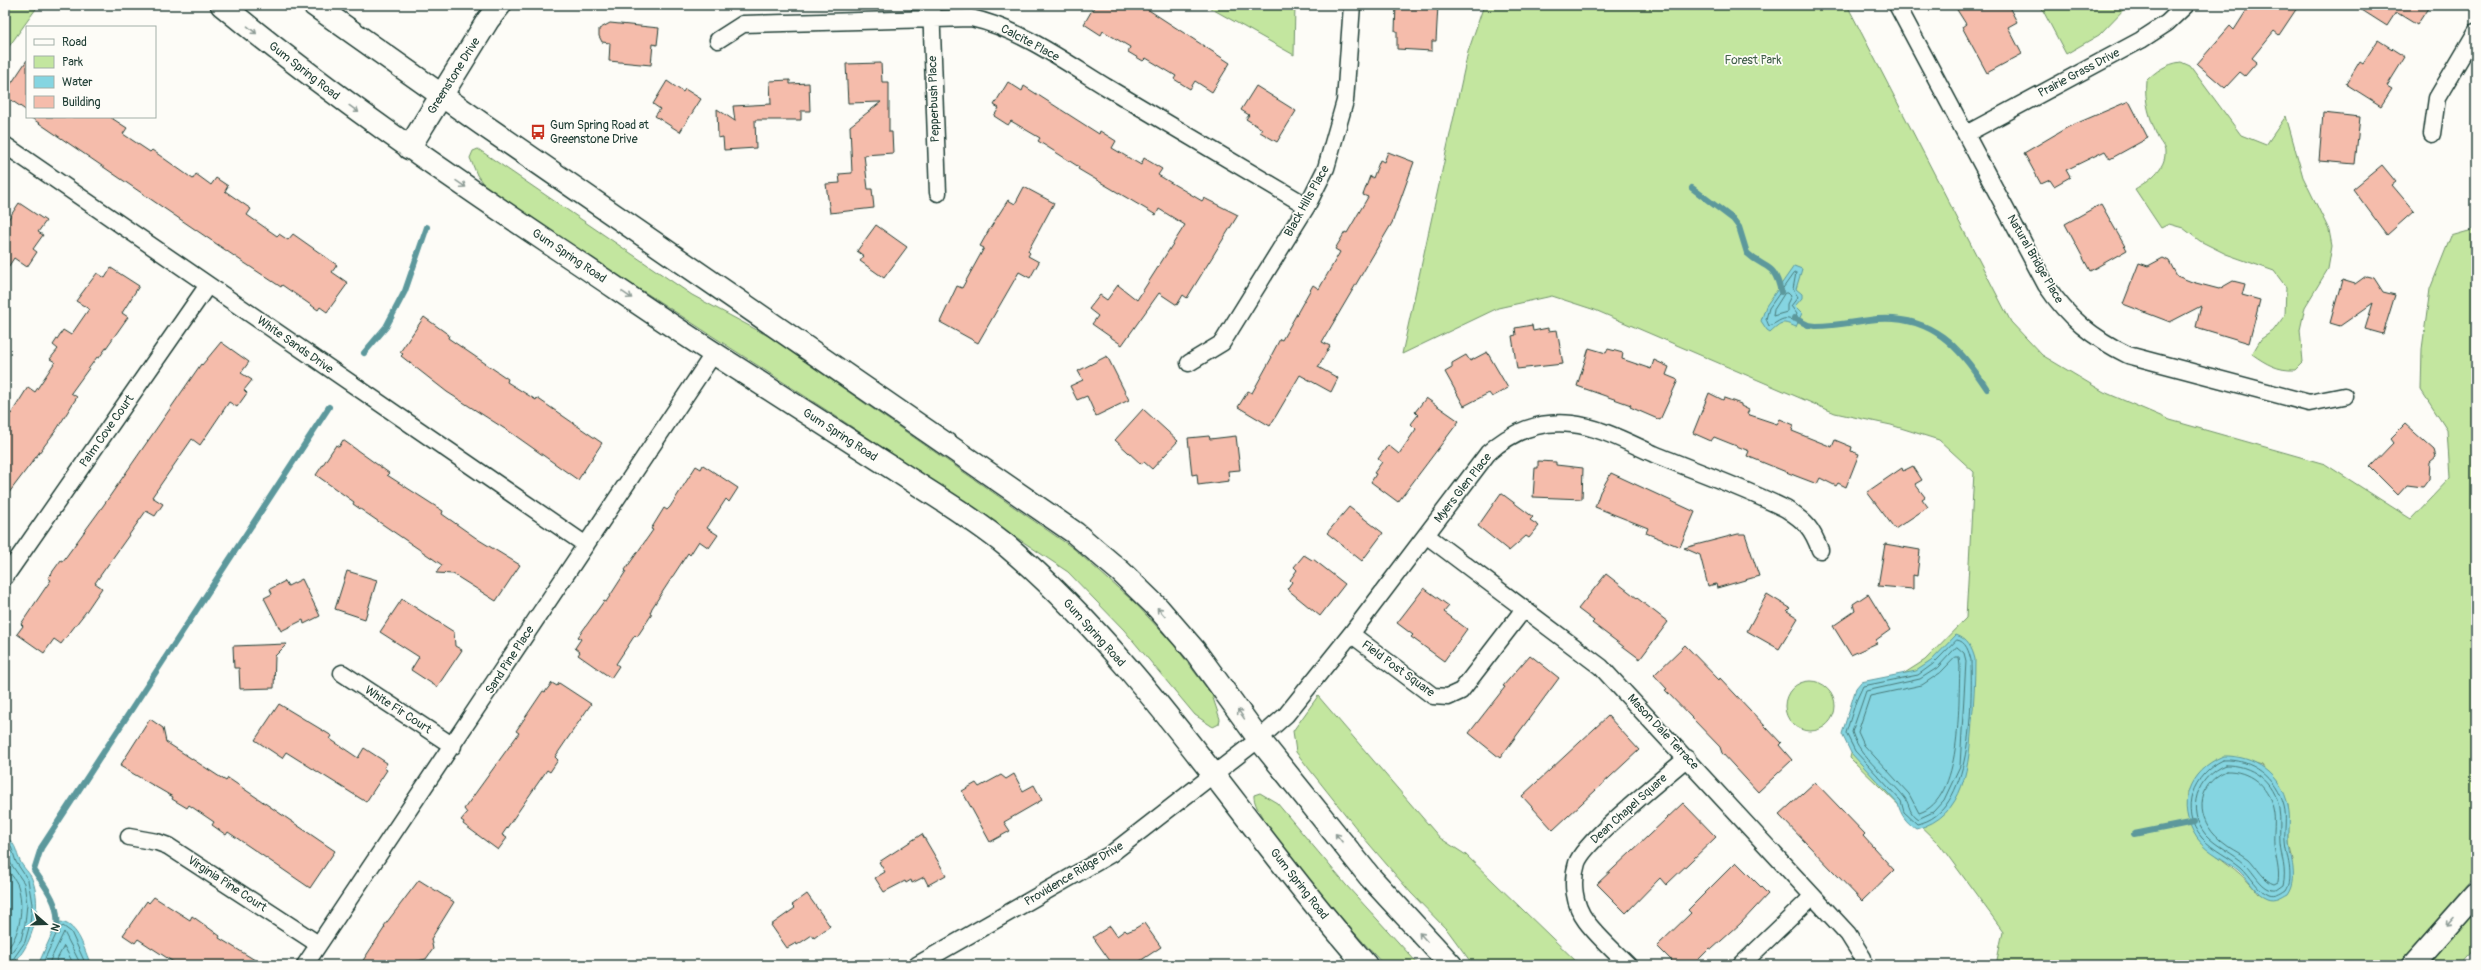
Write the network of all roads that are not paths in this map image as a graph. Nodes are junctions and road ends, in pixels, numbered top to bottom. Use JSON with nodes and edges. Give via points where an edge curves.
{"nodes":[{"id":1,"x":222,"y":5,"type":"edge"},
{"id":2,"x":314,"y":5,"type":"edge"},
{"id":3,"x":500,"y":5,"type":"edge"},
{"id":4,"x":1352,"y":5,"type":"edge"},
{"id":5,"x":1897,"y":5,"type":"edge"},
{"id":6,"x":2186,"y":5,"type":"edge"},
{"id":7,"x":931,"y":12,"type":"edge"},
{"id":8,"x":2476,"y":32,"type":"edge"},
{"id":9,"x":718,"y":40,"type":"dead end"},
{"id":10,"x":444,"y":94,"type":"junction"},
{"id":11,"x":1966,"y":134,"type":"junction"},
{"id":12,"x":2432,"y":134,"type":"dead end"},
{"id":13,"x":5,"y":146,"type":"edge"},
{"id":14,"x":408,"y":148,"type":"junction"},
{"id":15,"x":938,"y":193,"type":"dead end"},
{"id":16,"x":1307,"y":206,"type":"junction"},
{"id":17,"x":208,"y":285,"type":"junction"},
{"id":18,"x":714,"y":354,"type":"junction"},
{"id":19,"x":1189,"y":363,"type":"dead end"},
{"id":20,"x":2344,"y":396,"type":"dead end"},
{"id":21,"x":1426,"y":535,"type":"junction"},
{"id":22,"x":586,"y":545,"type":"junction"},
{"id":23,"x":1820,"y":550,"type":"dead end"},
{"id":24,"x":5,"y":577,"type":"edge"},
{"id":25,"x":1524,"y":609,"type":"junction"},
{"id":26,"x":1351,"y":634,"type":"junction"},
{"id":27,"x":342,"y":673,"type":"dead end"},
{"id":28,"x":1259,"y":739,"type":"junction"},
{"id":29,"x":453,"y":746,"type":"junction"},
{"id":30,"x":1686,"y":758,"type":"junction"},
{"id":31,"x":1214,"y":772,"type":"junction"},
{"id":32,"x":130,"y":837,"type":"dead end"},
{"id":33,"x":2476,"y":894,"type":"edge"},
{"id":34,"x":1813,"y":896,"type":"junction"},
{"id":35,"x":318,"y":944,"type":"junction"},
{"id":36,"x":305,"y":965,"type":"edge"},
{"id":37,"x":917,"y":965,"type":"edge"},
{"id":38,"x":1366,"y":965,"type":"edge"},
{"id":39,"x":1451,"y":965,"type":"edge"},
{"id":40,"x":1628,"y":965,"type":"edge"},
{"id":41,"x":1740,"y":965,"type":"edge"},
{"id":42,"x":1863,"y":965,"type":"edge"},
{"id":43,"x":2413,"y":965,"type":"edge"}],
"edges":[{"from":1,"to":14,"type":"main road","name":"Gum Spring Road","one_way":true,"via":[[288,59]]},
{"from":2,"to":10,"type":"main road"},
{"from":3,"to":10,"type":"main road","name":"Greenstone Drive","via":[[488,20]]},
{"from":4,"to":16,"type":"street","name":"Black Hills Place","via":[[1345,101],[1331,155]]},
{"from":5,"to":11,"type":"street","name":"Natural Bridge Place"},
{"from":6,"to":11,"type":"street","name":"Prairie Grass Drive","via":[[2167,23],[2142,40]]},
{"from":7,"to":9,"type":"street","name":"Calcite Place","via":[[744,24]]},
{"from":7,"to":15,"type":"street","name":"Pepperbush Place"},
{"from":7,"to":16,"type":"street","name":"Calcite Place","via":[[971,18],[1005,28]]},
{"from":8,"to":12,"type":"street","via":[[2437,98]]},
{"from":10,"to":14,"type":"main road","name":"Greenstone Drive"},
{"from":28,"to":10,"type":"main road","one_way":true,"via":[[1195,651],[1158,608],[1075,533],[482,124]]},
{"from":11,"to":20,"type":"street","name":"Natural Bridge Place","via":[[2050,290],[2080,326],[2104,344],[2128,355],[2309,403]]},
{"from":13,"to":17,"type":"street","name":"White Sands Drive"},
{"from":14,"to":18,"type":"main road","name":"Gum Spring Road","one_way":true},
{"from":16,"to":19,"type":"street","name":"Black Hills Place","via":[[1222,343]]},
{"from":17,"to":22,"type":"street","name":"White Sands Drive"},
{"from":17,"to":24,"type":"street","name":"Palm Cove Court"},
{"from":18,"to":22,"type":"street","name":"Sand Pine Place"},
{"from":18,"to":31,"type":"main road","name":"Gum Spring Road","via":[[950,505],[1002,543],[1048,582],[1091,626]]},
{"from":21,"to":23,"type":"street","name":"Myers Glen Place","via":[[1488,453],[1502,441],[1536,426],[1572,424],[1608,435],[1780,506],[1806,522]]},
{"from":21,"to":25,"type":"street","name":"Mason Dale Terrace"},
{"from":21,"to":26,"type":"street","name":"Myers Glen Place"},
{"from":22,"to":29,"type":"street","name":"Sand Pine Place"},
{"from":25,"to":26,"type":"street","name":"Field Post Square","via":[[1461,691],[1448,698],[1433,696]]},
{"from":25,"to":30,"type":"street","name":"Mason Dale Terrace","via":[[1601,667]]},
{"from":26,"to":28,"type":"street","name":"Myers Glen Place","via":[[1286,715]]},
{"from":27,"to":29,"type":"street","name":"White Fir Court"},
{"from":28,"to":31,"type":"street","name":"Providence Ridge Drive"},
{"from":39,"to":28,"type":"main road","one_way":true,"via":[[1370,877]]},
{"from":29,"to":35,"type":"street","name":"Sand Pine Place"},
{"from":30,"to":34,"type":"street","name":"Mason Dale Terrace"},
{"from":30,"to":40,"type":"street","name":"Dean Chapel Square","via":[[1593,840],[1577,862],[1573,885],[1577,904],[1585,920]]},
{"from":31,"to":37,"type":"street","name":"Providence Ridge Drive","via":[[1111,854]]},
{"from":31,"to":38,"type":"main road","name":"Gum Spring Road","via":[[1321,914]]},
{"from":32,"to":35,"type":"street","name":"Virginia Pine Court","via":[[168,846]]},
{"from":33,"to":43,"type":"main road","one_way":true},
{"from":34,"to":41,"type":"street"},
{"from":34,"to":42,"type":"street","name":"Mason Dale Terrace","via":[[1848,934],[1863,958]]},
{"from":35,"to":36,"type":"street","name":"Sand Pine Place"}]}
